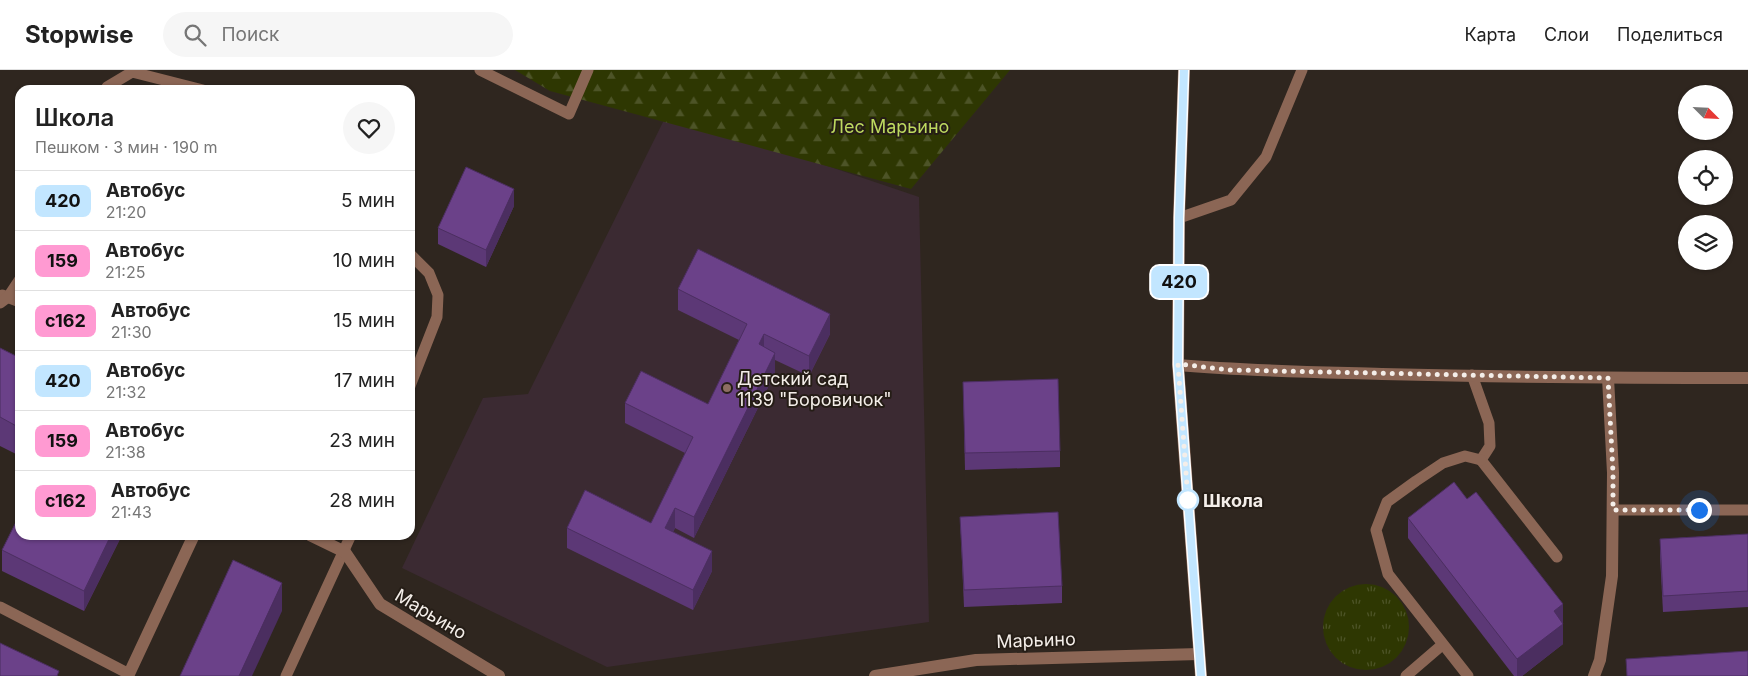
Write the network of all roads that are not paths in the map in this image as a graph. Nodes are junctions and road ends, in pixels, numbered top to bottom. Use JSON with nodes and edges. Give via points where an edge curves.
{"nodes":[{"id":1,"x":480,"y":70,"type":"edge"},
{"id":2,"x":588,"y":70,"type":"edge"},
{"id":3,"x":1184,"y":70,"type":"edge"},
{"id":4,"x":1302,"y":70,"type":"edge"},
{"id":5,"x":132,"y":71,"type":"edge"},
{"id":6,"x":110,"y":85,"type":"edge"},
{"id":7,"x":184,"y":85,"type":"edge"},
{"id":8,"x":1179,"y":218,"type":"junction"},
{"id":9,"x":415,"y":259,"type":"edge"},
{"id":10,"x":15,"y":285,"type":"edge"},
{"id":11,"x":3,"y":298,"type":"edge"},
{"id":12,"x":1178,"y":364,"type":"junction"},
{"id":13,"x":415,"y":373,"type":"edge"},
{"id":14,"x":1472,"y":376,"type":"junction"},
{"id":15,"x":1608,"y":378,"type":"junction"},
{"id":16,"x":1748,"y":378,"type":"edge"},
{"id":17,"x":1481,"y":460,"type":"junction"},
{"id":18,"x":1613,"y":510,"type":"junction"},
{"id":19,"x":1748,"y":510,"type":"edge"},
{"id":20,"x":192,"y":540,"type":"edge"},
{"id":21,"x":320,"y":540,"type":"edge"},
{"id":22,"x":350,"y":540,"type":"edge"},
{"id":23,"x":345,"y":552,"type":"junction"},
{"id":24,"x":1556,"y":557,"type":"dead end"},
{"id":25,"x":0,"y":607,"type":"edge"},
{"id":26,"x":1442,"y":645,"type":"junction"},
{"id":27,"x":1199,"y":654,"type":"junction"},
{"id":28,"x":129,"y":675,"type":"edge"},
{"id":29,"x":286,"y":676,"type":"edge"},
{"id":30,"x":499,"y":676,"type":"edge"},
{"id":31,"x":875,"y":676,"type":"edge"},
{"id":32,"x":1202,"y":676,"type":"edge"},
{"id":33,"x":1406,"y":676,"type":"edge"},
{"id":34,"x":1468,"y":676,"type":"edge"},
{"id":35,"x":1594,"y":676,"type":"edge"}],
"edges":[{"from":1,"to":2,"type":"lane","via":[[569,114]]},
{"from":3,"to":8,"type":"street"},
{"from":4,"to":8,"type":"lane","via":[[1266,157],[1231,200]]},
{"from":5,"to":6,"type":"lane"},
{"from":5,"to":7,"type":"lane"},
{"from":8,"to":12,"type":"street"},
{"from":9,"to":13,"type":"lane","via":[[429,273],[438,295],[437,317]]},
{"from":10,"to":11,"type":"lane"},
{"from":12,"to":14,"type":"street","via":[[1231,370]]},
{"from":12,"to":27,"type":"street"},
{"from":14,"to":15,"type":"street"},
{"from":14,"to":17,"type":"lane","via":[[1489,423],[1490,446]]},
{"from":15,"to":16,"type":"street"},
{"from":15,"to":18,"type":"street"},
{"from":17,"to":24,"type":"lane"},
{"from":17,"to":26,"type":"lane","via":[[1465,456],[1443,463],[1416,480],[1387,502],[1376,530],[1388,574]]},
{"from":18,"to":19,"type":"lane"},
{"from":18,"to":35,"type":"street","via":[[1612,576],[1600,660]]},
{"from":20,"to":28,"type":"street"},
{"from":21,"to":23,"type":"street"},
{"from":22,"to":23,"type":"lane"},
{"from":23,"to":29,"type":"lane"},
{"from":23,"to":30,"type":"street","name":"Марьино","via":[[380,604]]},
{"from":25,"to":28,"type":"lane"},
{"from":26,"to":33,"type":"lane"},
{"from":26,"to":34,"type":"lane"},
{"from":27,"to":31,"type":"street","name":"Марьино","via":[[976,660]]},
{"from":27,"to":32,"type":"street"}]}
